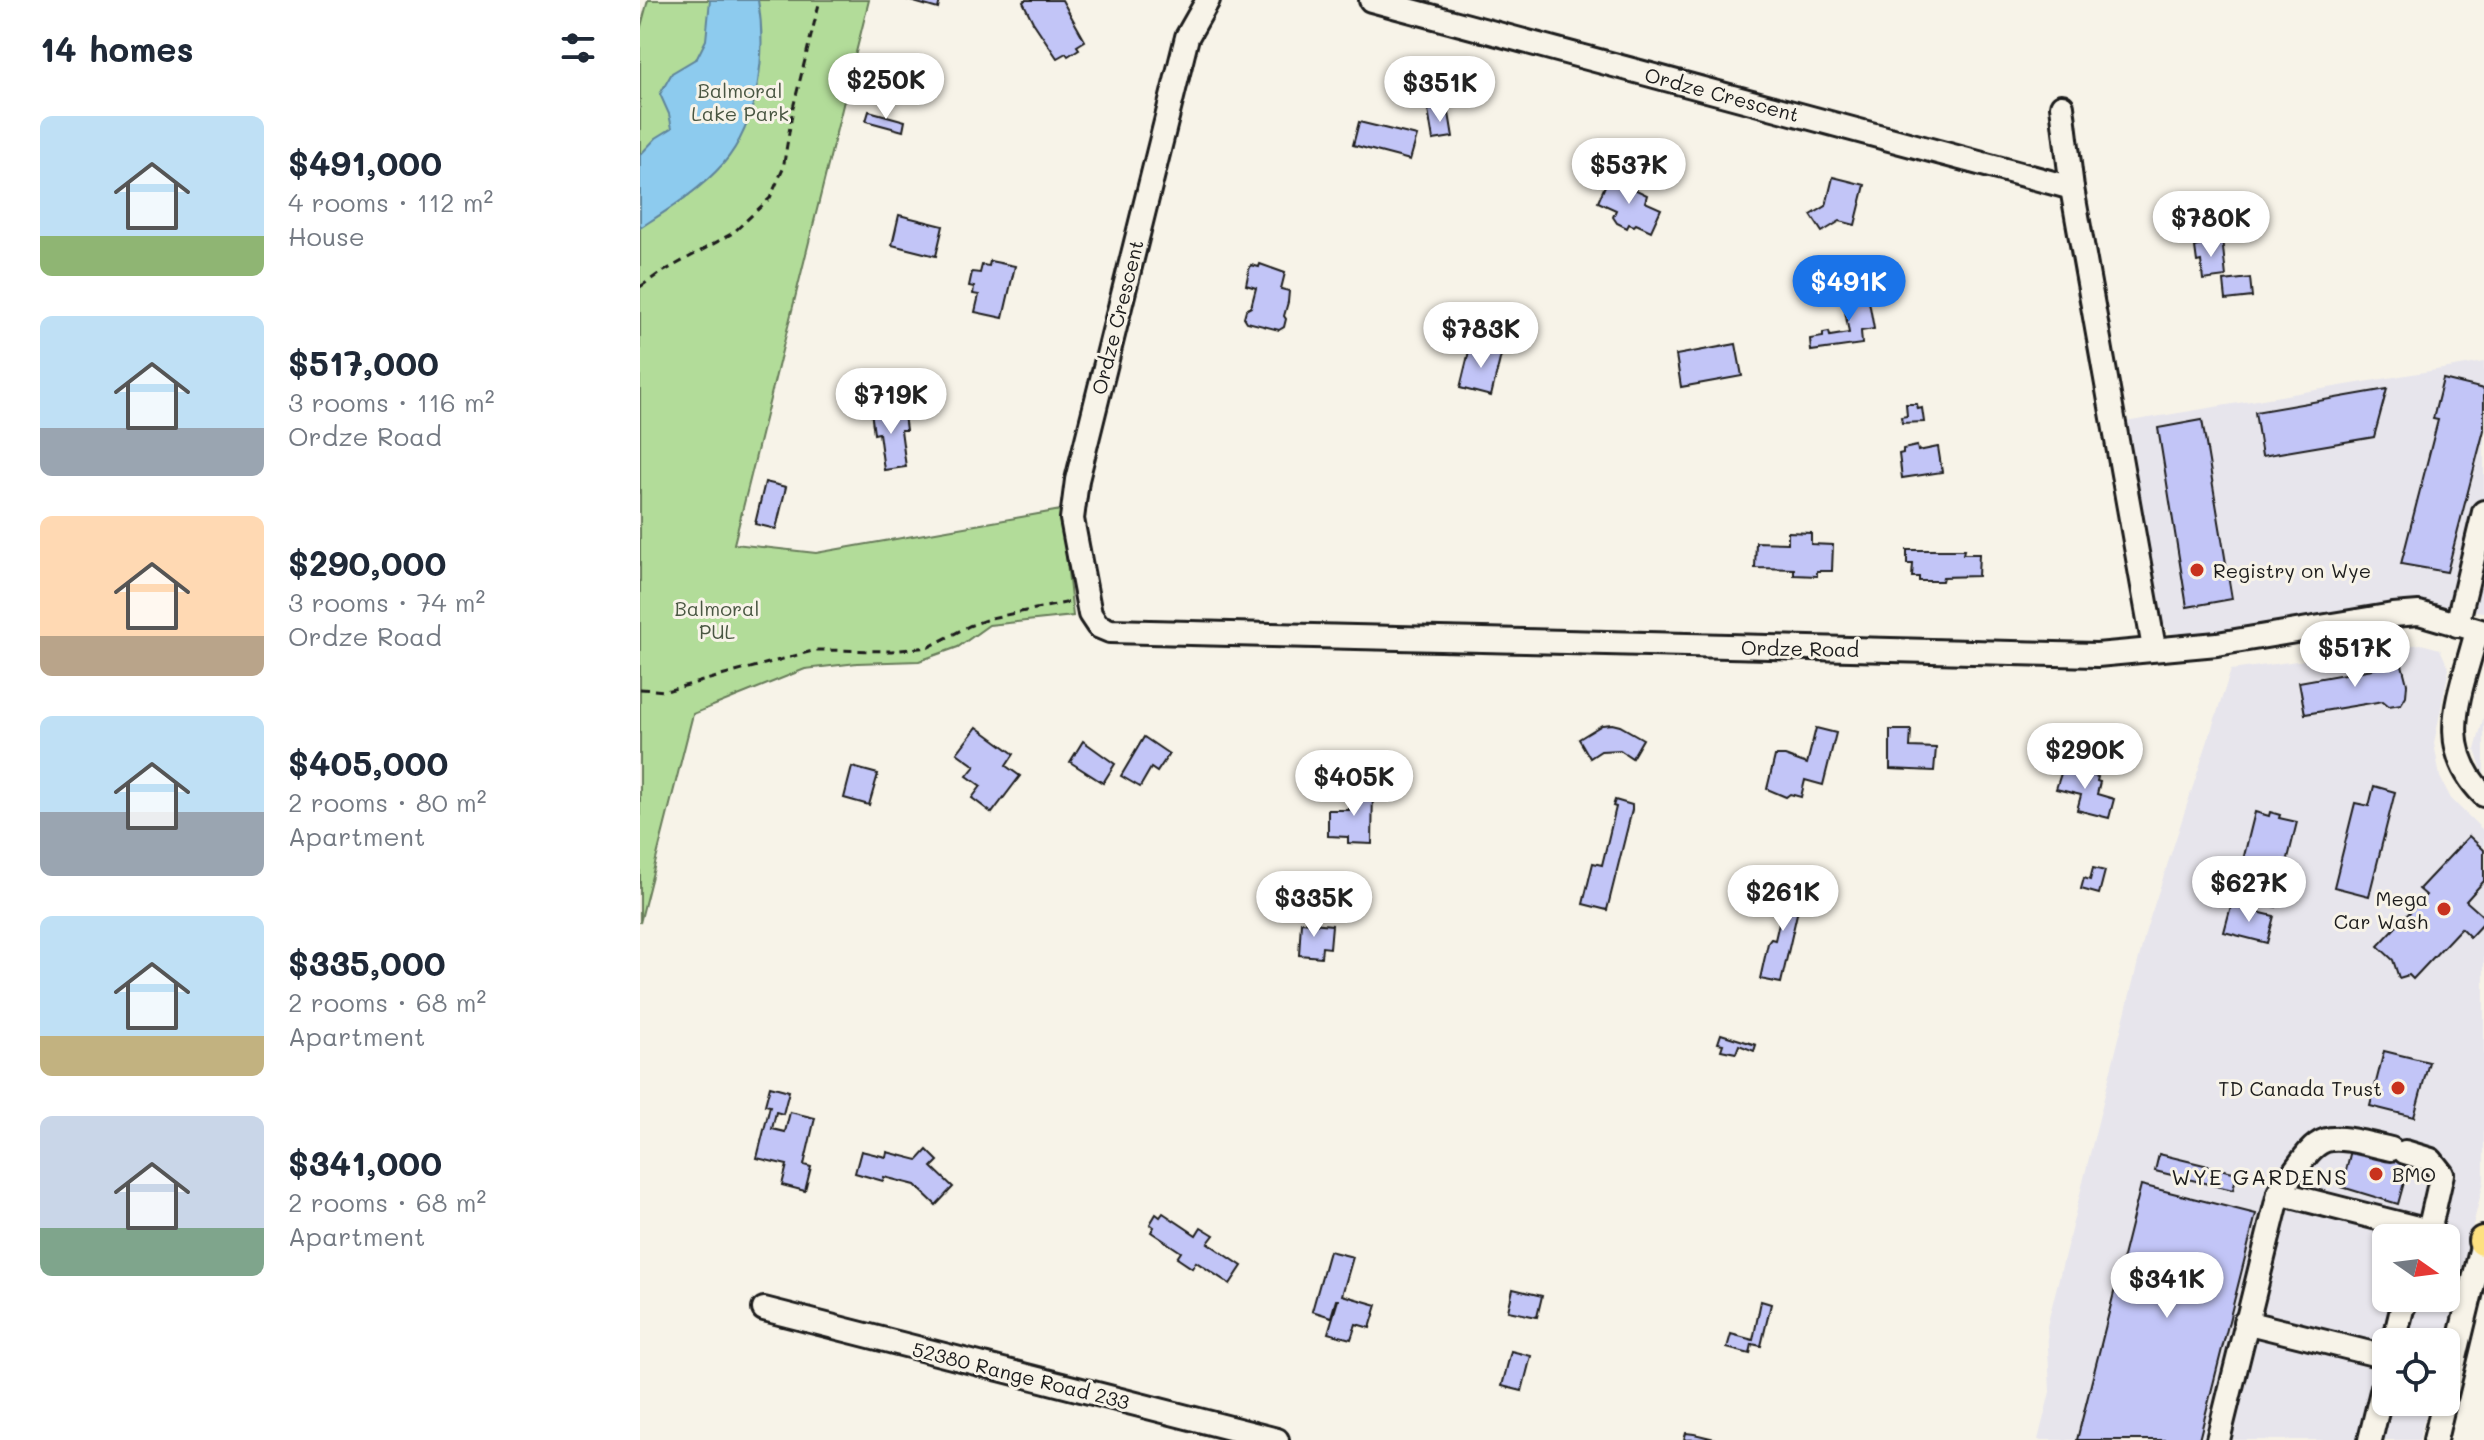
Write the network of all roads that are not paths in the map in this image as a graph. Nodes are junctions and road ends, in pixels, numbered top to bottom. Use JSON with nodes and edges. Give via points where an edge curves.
{"nodes":[{"id":1,"x":1208,"y":0,"type":"edge"},
{"id":2,"x":1371,"y":0,"type":"edge"},
{"id":3,"x":2062,"y":106,"type":"dead end"},
{"id":4,"x":2072,"y":188,"type":"junction"},
{"id":5,"x":2484,"y":512,"type":"edge"},
{"id":6,"x":2477,"y":569,"type":"edge"},
{"id":7,"x":2473,"y":629,"type":"edge"},
{"id":8,"x":1110,"y":631,"type":"joint"},
{"id":9,"x":2154,"y":648,"type":"junction"},
{"id":10,"x":2484,"y":795,"type":"edge"},
{"id":11,"x":2279,"y":1193,"type":"junction"},
{"id":12,"x":2389,"y":1224,"type":"edge"},
{"id":13,"x":2431,"y":1224,"type":"edge"},
{"id":14,"x":2484,"y":1240,"type":"edge"},
{"id":15,"x":764,"y":1309,"type":"dead end"},
{"id":16,"x":2245,"y":1322,"type":"junction"},
{"id":17,"x":2460,"y":1334,"type":"edge"},
{"id":18,"x":2372,"y":1354,"type":"edge"},
{"id":19,"x":2376,"y":1416,"type":"edge"},
{"id":20,"x":2441,"y":1416,"type":"edge"},
{"id":21,"x":1277,"y":1440,"type":"edge"},
{"id":22,"x":2218,"y":1440,"type":"edge"},
{"id":23,"x":2370,"y":1440,"type":"edge"},
{"id":24,"x":2435,"y":1440,"type":"edge"}],
"edges":[{"from":1,"to":8,"type":"street","name":"Ordze Crescent","via":[[1187,37],[1077,480],[1072,519],[1086,597],[1098,626]]},
{"from":2,"to":4,"type":"street","name":"Ordze Crescent"},
{"from":3,"to":4,"type":"street"},
{"from":4,"to":9,"type":"street"},
{"from":5,"to":6,"type":"street"},
{"from":6,"to":7,"type":"street"},
{"from":7,"to":9,"type":"street","name":"Ordze Road","via":[[2419,613],[2217,644]]},
{"from":7,"to":10,"type":"street","via":[[2454,720],[2455,743],[2462,768]]},
{"from":8,"to":9,"type":"street","name":"Ordze Road","via":[[2097,655]]},
{"from":11,"to":12,"type":"street"},
{"from":11,"to":13,"type":"street","via":[[2314,1144],[2338,1136],[2431,1160],[2442,1174]]},
{"from":11,"to":16,"type":"street"},
{"from":14,"to":17,"type":"street"},
{"from":15,"to":21,"type":"street","name":"52380 Range Road 233"},
{"from":16,"to":18,"type":"street"},
{"from":16,"to":22,"type":"street"},
{"from":19,"to":23,"type":"street"},
{"from":20,"to":24,"type":"street"}]}
